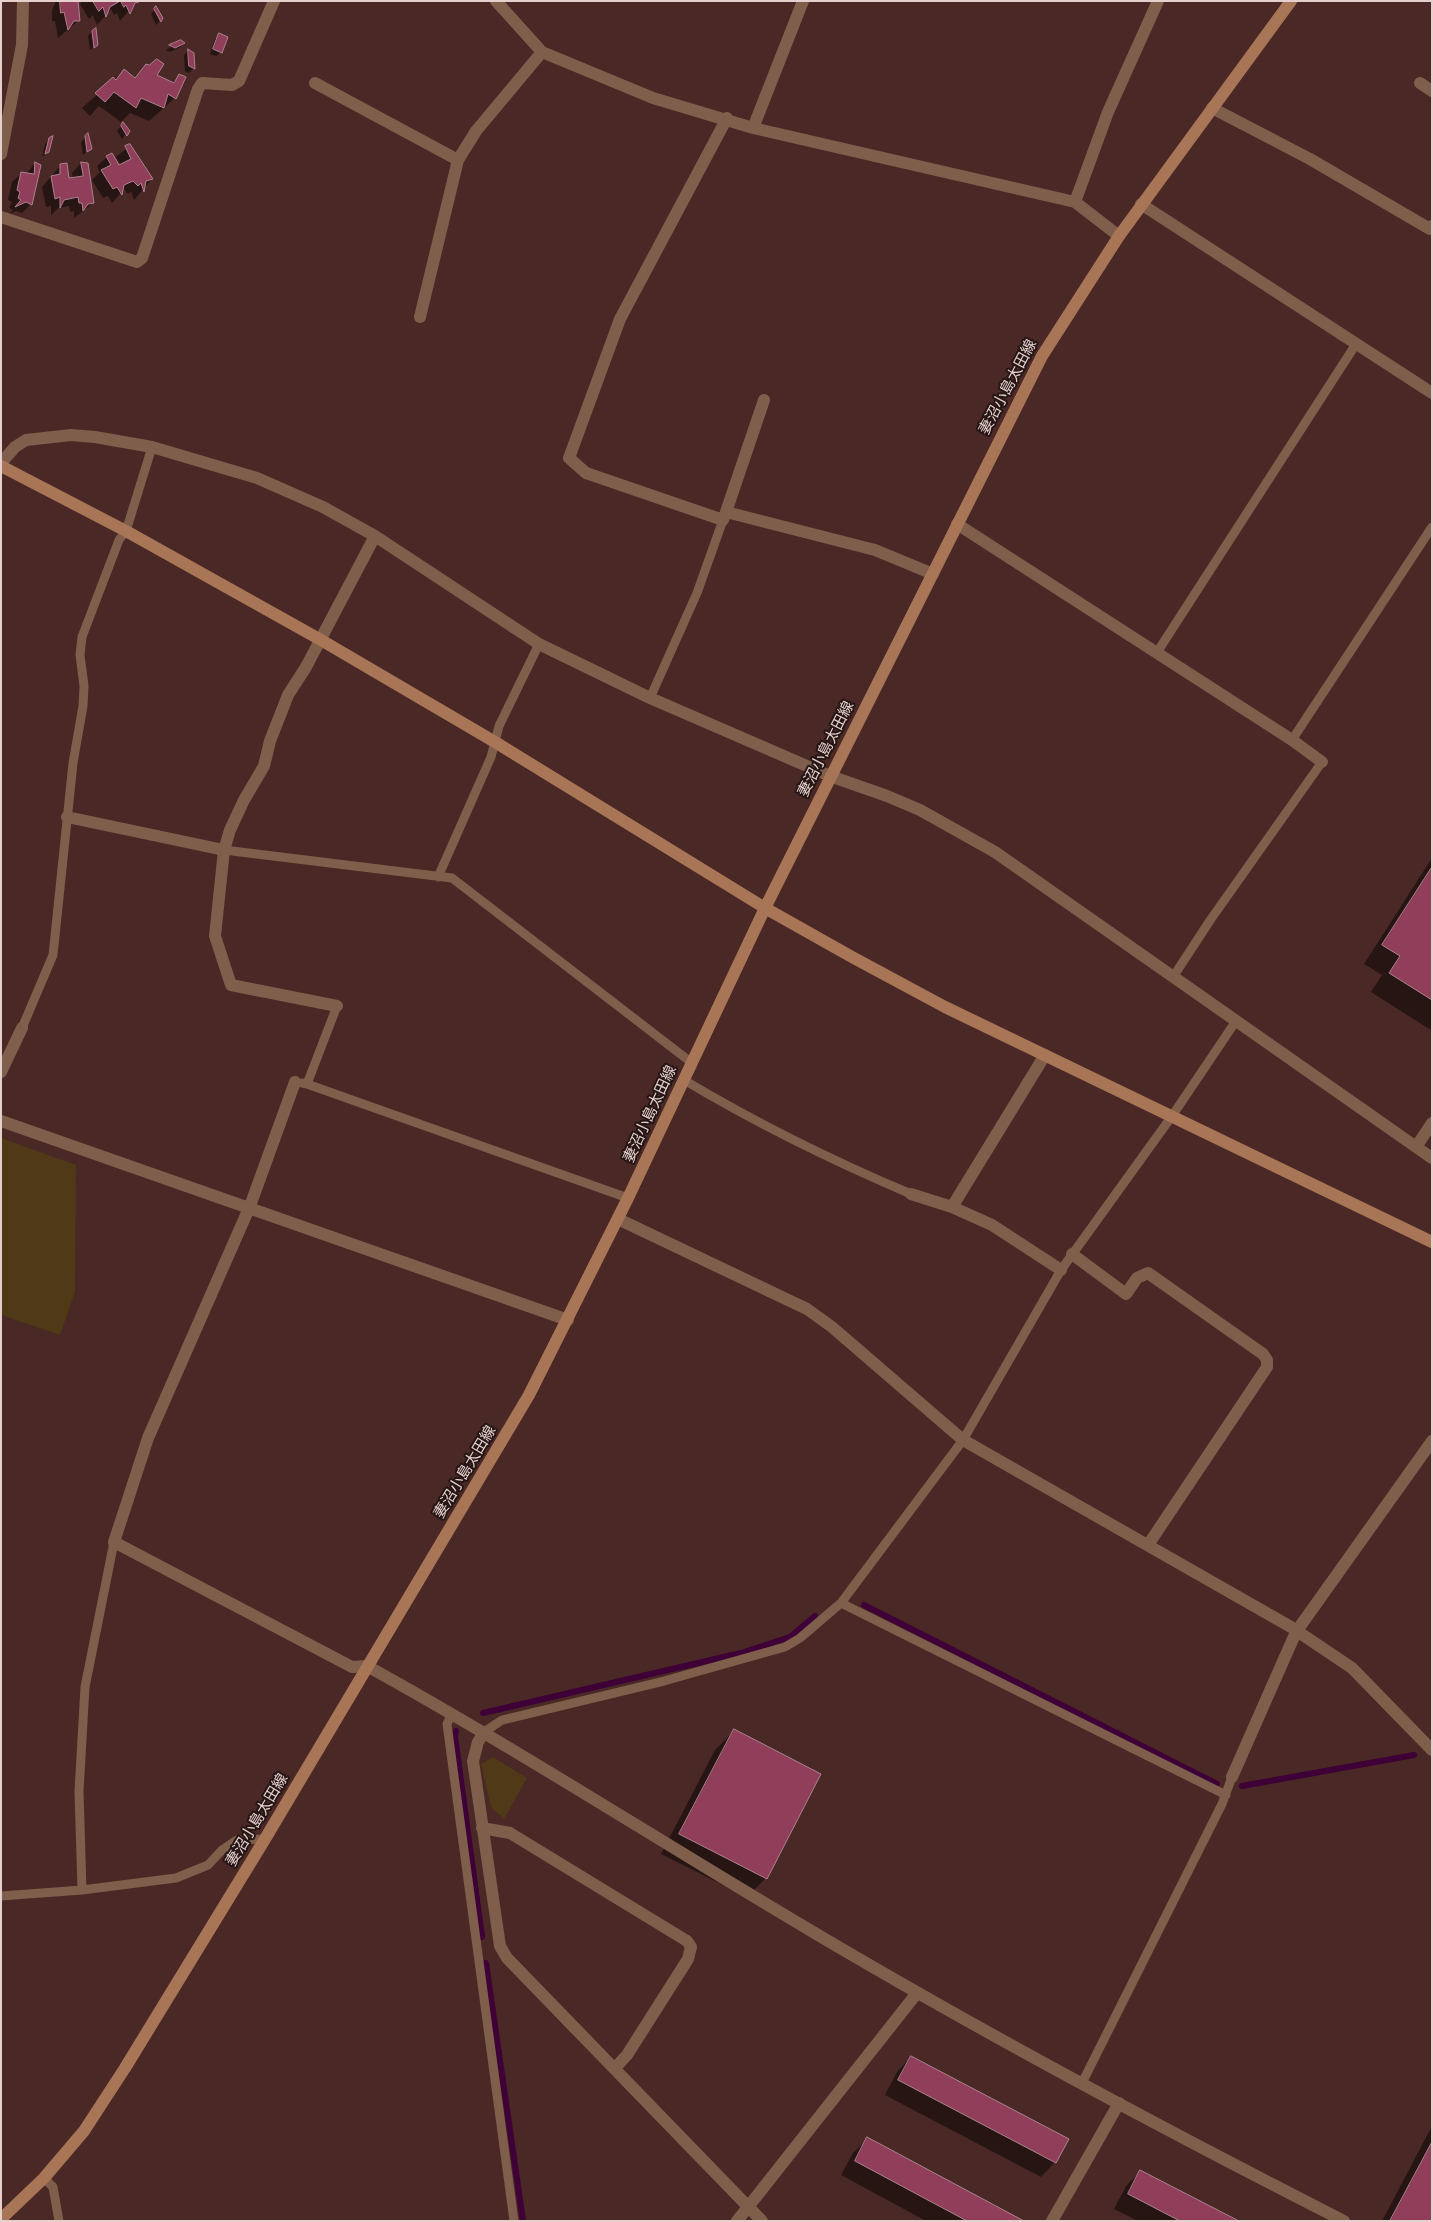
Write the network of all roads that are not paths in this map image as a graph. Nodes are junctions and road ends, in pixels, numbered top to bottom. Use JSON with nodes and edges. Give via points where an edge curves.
{"nodes":[{"id":1,"x":23,"y":1,"type":"edge"},
{"id":2,"x":274,"y":1,"type":"edge"},
{"id":3,"x":496,"y":1,"type":"edge"},
{"id":4,"x":803,"y":1,"type":"edge"},
{"id":5,"x":1158,"y":1,"type":"edge"},
{"id":6,"x":1291,"y":1,"type":"edge"},
{"id":7,"x":542,"y":52,"type":"junction"},
{"id":8,"x":315,"y":83,"type":"dead end"},
{"id":9,"x":1420,"y":83,"type":"dead end"},
{"id":10,"x":1432,"y":91,"type":"edge"},
{"id":11,"x":1212,"y":108,"type":"junction"},
{"id":12,"x":727,"y":118,"type":"junction"},
{"id":13,"x":753,"y":128,"type":"junction"},
{"id":14,"x":1,"y":154,"type":"edge"},
{"id":15,"x":458,"y":160,"type":"junction"},
{"id":16,"x":1075,"y":202,"type":"junction"},
{"id":17,"x":1141,"y":204,"type":"junction"},
{"id":18,"x":1,"y":217,"type":"edge"},
{"id":19,"x":1431,"y":228,"type":"edge"},
{"id":20,"x":1119,"y":236,"type":"junction"},
{"id":21,"x":420,"y":317,"type":"dead end"},
{"id":22,"x":1356,"y":344,"type":"junction"},
{"id":23,"x":1432,"y":393,"type":"edge"},
{"id":24,"x":764,"y":400,"type":"dead end"},
{"id":25,"x":152,"y":448,"type":"junction"},
{"id":26,"x":1,"y":465,"type":"edge"},
{"id":27,"x":724,"y":516,"type":"junction"},
{"id":28,"x":957,"y":524,"type":"junction"},
{"id":29,"x":1432,"y":527,"type":"edge"},
{"id":30,"x":126,"y":530,"type":"junction"},
{"id":31,"x":375,"y":536,"type":"junction"},
{"id":32,"x":933,"y":574,"type":"junction"},
{"id":33,"x":321,"y":640,"type":"junction"},
{"id":34,"x":540,"y":644,"type":"junction"},
{"id":35,"x":1156,"y":654,"type":"junction"},
{"id":36,"x":650,"y":698,"type":"junction"},
{"id":37,"x":1292,"y":740,"type":"junction"},
{"id":38,"x":495,"y":742,"type":"junction"},
{"id":39,"x":1322,"y":762,"type":"joint"},
{"id":40,"x":830,"y":776,"type":"junction"},
{"id":41,"x":67,"y":817,"type":"junction"},
{"id":42,"x":224,"y":850,"type":"junction"},
{"id":43,"x":438,"y":877,"type":"junction"},
{"id":44,"x":764,"y":908,"type":"junction"},
{"id":45,"x":1173,"y":977,"type":"junction"},
{"id":46,"x":337,"y":1006,"type":"joint"},
{"id":47,"x":1236,"y":1021,"type":"junction"},
{"id":48,"x":22,"y":1028,"type":"joint"},
{"id":49,"x":1045,"y":1055,"type":"junction"},
{"id":50,"x":692,"y":1063,"type":"junction"},
{"id":51,"x":1,"y":1072,"type":"edge"},
{"id":52,"x":684,"y":1080,"type":"junction"},
{"id":53,"x":301,"y":1083,"type":"junction"},
{"id":54,"x":1172,"y":1116,"type":"junction"},
{"id":55,"x":1,"y":1121,"type":"edge"},
{"id":56,"x":1432,"y":1123,"type":"edge"},
{"id":57,"x":1416,"y":1147,"type":"junction"},
{"id":58,"x":1432,"y":1158,"type":"edge"},
{"id":59,"x":911,"y":1194,"type":"joint"},
{"id":60,"x":628,"y":1198,"type":"junction"},
{"id":61,"x":250,"y":1206,"type":"junction"},
{"id":62,"x":952,"y":1207,"type":"junction"},
{"id":63,"x":618,"y":1218,"type":"junction"},
{"id":64,"x":1432,"y":1242,"type":"edge"},
{"id":65,"x":1072,"y":1254,"type":"junction"},
{"id":66,"x":1060,"y":1270,"type":"junction"},
{"id":67,"x":568,"y":1320,"type":"junction"},
{"id":68,"x":963,"y":1440,"type":"junction"},
{"id":69,"x":1432,"y":1441,"type":"edge"},
{"id":70,"x":114,"y":1542,"type":"junction"},
{"id":71,"x":1148,"y":1545,"type":"junction"},
{"id":72,"x":841,"y":1602,"type":"junction"},
{"id":73,"x":1296,"y":1632,"type":"junction"},
{"id":74,"x":367,"y":1666,"type":"junction"},
{"id":75,"x":452,"y":1713,"type":"junction"},
{"id":76,"x":484,"y":1732,"type":"junction"},
{"id":77,"x":1432,"y":1750,"type":"edge"},
{"id":78,"x":1232,"y":1777,"type":"joint"},
{"id":79,"x":1226,"y":1795,"type":"junction"},
{"id":80,"x":482,"y":1828,"type":"junction"},
{"id":81,"x":265,"y":1839,"type":"junction"},
{"id":82,"x":82,"y":1890,"type":"junction"},
{"id":83,"x":1,"y":1896,"type":"edge"},
{"id":84,"x":917,"y":1993,"type":"junction"},
{"id":85,"x":615,"y":2068,"type":"junction"},
{"id":86,"x":1082,"y":2083,"type":"junction"},
{"id":87,"x":1119,"y":2103,"type":"junction"},
{"id":88,"x":44,"y":2178,"type":"junction"},
{"id":89,"x":748,"y":2207,"type":"junction"},
{"id":90,"x":1,"y":2219,"type":"edge"},
{"id":91,"x":1337,"y":2219,"type":"edge"},
{"id":92,"x":59,"y":2221,"type":"edge"},
{"id":93,"x":514,"y":2221,"type":"edge"},
{"id":94,"x":737,"y":2221,"type":"edge"},
{"id":95,"x":762,"y":2221,"type":"edge"},
{"id":96,"x":1052,"y":2221,"type":"edge"}],
"edges":[{"from":1,"to":14,"type":"street","via":[[22,44]]},
{"from":2,"to":18,"type":"street","via":[[239,81],[232,85],[202,83],[198,89],[142,258],[137,262]]},
{"from":3,"to":7,"type":"street"},
{"from":4,"to":13,"type":"street"},
{"from":5,"to":16,"type":"street","via":[[1108,112]]},
{"from":6,"to":11,"type":"main road","name":"妻沼小島太田線"},
{"from":7,"to":12,"type":"street","via":[[654,98]]},
{"from":7,"to":15,"type":"street","via":[[476,131]]},
{"from":8,"to":15,"type":"street"},
{"from":9,"to":10,"type":"street"},
{"from":11,"to":17,"type":"main road","name":"妻沼小島太田線"},
{"from":11,"to":19,"type":"street"},
{"from":12,"to":13,"type":"street"},
{"from":12,"to":27,"type":"street","via":[[620,320],[569,458],[586,473]]},
{"from":13,"to":16,"type":"street"},
{"from":15,"to":21,"type":"street"},
{"from":16,"to":20,"type":"street"},
{"from":17,"to":20,"type":"main road","name":"妻沼小島太田線"},
{"from":17,"to":22,"type":"street"},
{"from":20,"to":28,"type":"main road","name":"妻沼小島太田線","via":[[1042,356]]},
{"from":22,"to":23,"type":"street"},
{"from":22,"to":35,"type":"lane"},
{"from":24,"to":27,"type":"street"},
{"from":25,"to":26,"type":"street","via":[[95,437],[44,437],[26,440],[14,447]]},
{"from":25,"to":30,"type":"lane"},
{"from":25,"to":31,"type":"street","via":[[257,478],[323,507]]},
{"from":26,"to":30,"type":"main road"},
{"from":27,"to":32,"type":"street","via":[[875,550]]},
{"from":27,"to":36,"type":"lane","via":[[697,593]]},
{"from":28,"to":32,"type":"main road","name":"妻沼小島太田線"},
{"from":28,"to":35,"type":"street"},
{"from":29,"to":37,"type":"lane"},
{"from":30,"to":33,"type":"main road"},
{"from":30,"to":41,"type":"lane","via":[[119,540],[82,637],[83,706]]},
{"from":31,"to":33,"type":"street"},
{"from":31,"to":34,"type":"street"},
{"from":32,"to":40,"type":"main road","name":"妻沼小島太田線"},
{"from":33,"to":38,"type":"main road"},
{"from":33,"to":42,"type":"street","via":[[280,712],[264,766],[244,800]]},
{"from":34,"to":36,"type":"street"},
{"from":34,"to":38,"type":"lane","via":[[499,726]]},
{"from":35,"to":37,"type":"street"},
{"from":36,"to":40,"type":"street"},
{"from":37,"to":39,"type":"street"},
{"from":38,"to":43,"type":"lane"},
{"from":38,"to":44,"type":"main road"},
{"from":39,"to":45,"type":"lane"},
{"from":40,"to":44,"type":"main road","name":"妻沼小島太田線"},
{"from":40,"to":45,"type":"street","via":[[887,796],[956,828]]},
{"from":41,"to":42,"type":"street"},
{"from":41,"to":48,"type":"lane","via":[[53,955]]},
{"from":42,"to":43,"type":"lane"},
{"from":42,"to":46,"type":"street","via":[[214,936],[231,985]]},
{"from":43,"to":50,"type":"lane","via":[[452,878]]},
{"from":44,"to":49,"type":"main road","via":[[945,1007]]},
{"from":44,"to":50,"type":"main road","name":"妻沼小島太田線"},
{"from":45,"to":47,"type":"street"},
{"from":46,"to":53,"type":"lane"},
{"from":47,"to":54,"type":"lane"},
{"from":47,"to":57,"type":"street"},
{"from":48,"to":51,"type":"street"},
{"from":49,"to":54,"type":"main road"},
{"from":49,"to":62,"type":"street"},
{"from":50,"to":52,"type":"main road","name":"妻沼小島太田線"},
{"from":52,"to":59,"type":"lane","via":[[725,1105]]},
{"from":52,"to":60,"type":"main road","name":"妻沼小島太田線"},
{"from":53,"to":60,"type":"lane"},
{"from":53,"to":61,"type":"street"},
{"from":54,"to":64,"type":"main road"},
{"from":54,"to":65,"type":"lane"},
{"from":55,"to":61,"type":"street"},
{"from":56,"to":57,"type":"street"},
{"from":57,"to":58,"type":"street"},
{"from":59,"to":62,"type":"street"},
{"from":60,"to":63,"type":"main road","name":"妻沼小島太田線"},
{"from":61,"to":67,"type":"street"},
{"from":61,"to":70,"type":"street","via":[[148,1438]]},
{"from":62,"to":66,"type":"street","via":[[992,1225]]},
{"from":63,"to":67,"type":"main road","name":"妻沼小島太田線"},
{"from":63,"to":68,"type":"street","via":[[807,1310],[832,1327]]},
{"from":65,"to":66,"type":"lane"},
{"from":65,"to":71,"type":"street","via":[[1126,1294],[1137,1278],[1148,1273],[1267,1360],[1267,1367]]},
{"from":66,"to":68,"type":"lane"},
{"from":67,"to":74,"type":"main road","name":"妻沼小島太田線","via":[[529,1395]]},
{"from":68,"to":71,"type":"street"},
{"from":68,"to":72,"type":"lane"},
{"from":69,"to":73,"type":"street"},
{"from":70,"to":74,"type":"street","via":[[352,1667]]},
{"from":70,"to":82,"type":"lane","via":[[85,1687],[79,1791]]},
{"from":71,"to":73,"type":"street"},
{"from":72,"to":76,"type":"lane","via":[[785,1647],[664,1681],[502,1720]]},
{"from":72,"to":79,"type":"lane"},
{"from":73,"to":77,"type":"street","via":[[1352,1668]]},
{"from":73,"to":78,"type":"street"},
{"from":74,"to":75,"type":"street"},
{"from":74,"to":81,"type":"main road","name":"妻沼小島太田線"},
{"from":75,"to":76,"type":"street"},
{"from":75,"to":93,"type":"lane","via":[[447,1724]]},
{"from":76,"to":80,"type":"street","via":[[473,1761]]},
{"from":76,"to":84,"type":"street"},
{"from":78,"to":79,"type":"lane"},
{"from":79,"to":86,"type":"lane"},
{"from":80,"to":85,"type":"street","via":[[500,1946],[507,1958]]},
{"from":80,"to":85,"type":"street","via":[[510,1833],[687,1941],[691,1947],[688,1960],[627,2055]]},
{"from":81,"to":82,"type":"lane","via":[[237,1840],[208,1865],[176,1878]]},
{"from":81,"to":88,"type":"main road","name":"妻沼小島太田線","via":[[89,2123]]},
{"from":82,"to":83,"type":"lane"},
{"from":84,"to":86,"type":"street"},
{"from":84,"to":89,"type":"street"},
{"from":85,"to":89,"type":"street"},
{"from":86,"to":87,"type":"street"},
{"from":87,"to":91,"type":"street"},
{"from":87,"to":96,"type":"street"},
{"from":88,"to":90,"type":"main road","name":"妻沼小島太田線"},
{"from":88,"to":92,"type":"lane","via":[[53,2187]]},
{"from":89,"to":94,"type":"street"},
{"from":89,"to":95,"type":"street"}]}
